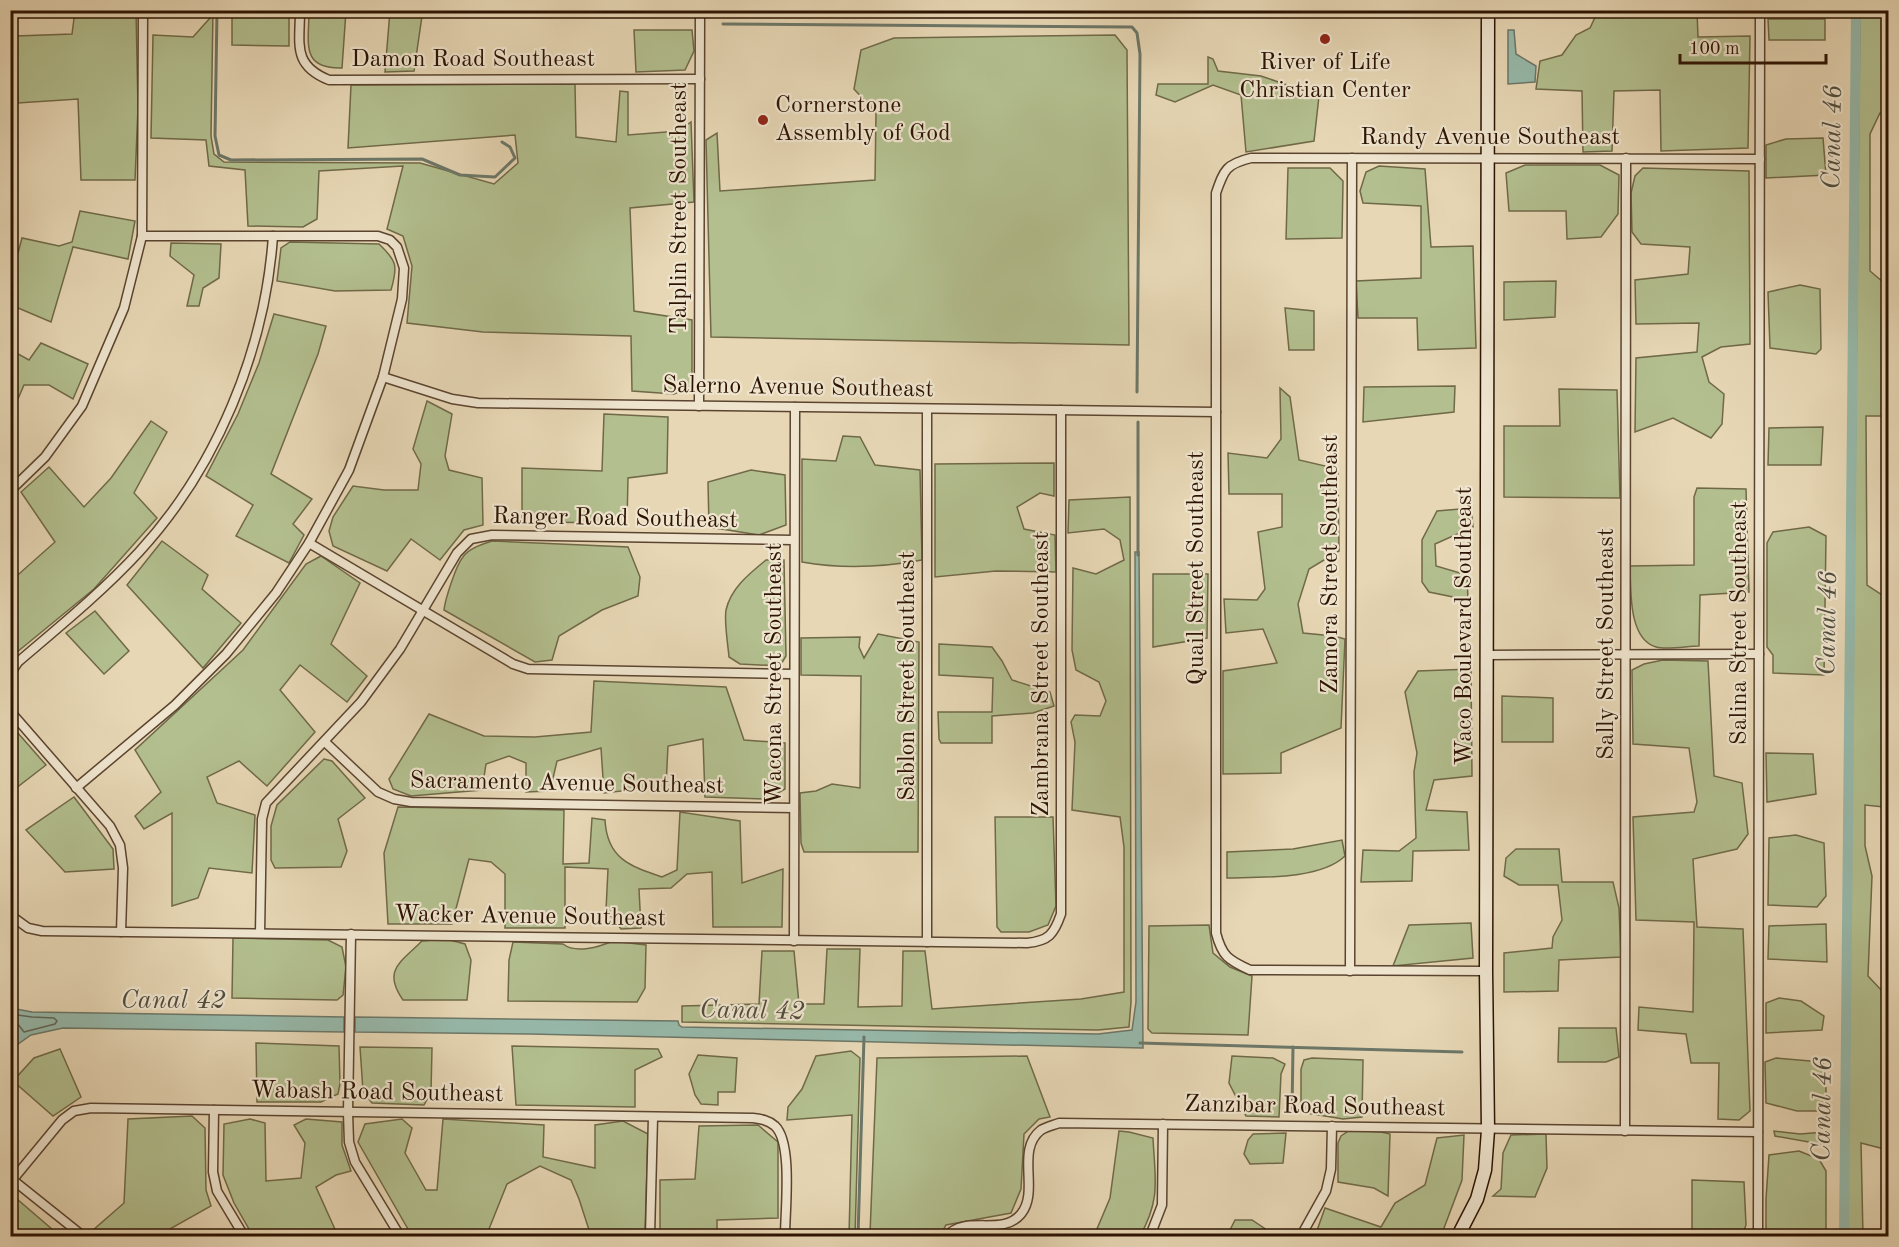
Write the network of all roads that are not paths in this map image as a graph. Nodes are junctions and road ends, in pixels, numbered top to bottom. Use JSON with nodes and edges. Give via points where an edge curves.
{"nodes":[{"id":1,"x":143,"y":10,"type":"edge"},
{"id":2,"x":300,"y":10,"type":"edge"},
{"id":3,"x":700,"y":10,"type":"edge"},
{"id":4,"x":1488,"y":10,"type":"edge"},
{"id":5,"x":1760,"y":10,"type":"edge"},
{"id":6,"x":700,"y":80,"type":"junction"},
{"id":7,"x":1352,"y":158,"type":"junction"},
{"id":8,"x":1626,"y":158,"type":"junction"},
{"id":9,"x":1487,"y":159,"type":"junction"},
{"id":10,"x":1760,"y":159,"type":"junction"},
{"id":11,"x":1223,"y":172,"type":"joint"},
{"id":12,"x":142,"y":236,"type":"junction"},
{"id":13,"x":273,"y":236,"type":"junction"},
{"id":14,"x":383,"y":377,"type":"junction"},
{"id":15,"x":699,"y":406,"type":"junction"},
{"id":16,"x":795,"y":406,"type":"junction"},
{"id":17,"x":927,"y":409,"type":"junction"},
{"id":18,"x":1061,"y":410,"type":"junction"},
{"id":19,"x":1216,"y":412,"type":"junction"},
{"id":20,"x":10,"y":491,"type":"edge"},
{"id":21,"x":794,"y":540,"type":"junction"},
{"id":22,"x":309,"y":543,"type":"junction"},
{"id":23,"x":423,"y":609,"type":"junction"},
{"id":24,"x":1627,"y":654,"type":"junction"},
{"id":25,"x":1759,"y":654,"type":"junction"},
{"id":26,"x":1486,"y":655,"type":"junction"},
{"id":27,"x":10,"y":674,"type":"edge"},
{"id":28,"x":794,"y":674,"type":"junction"},
{"id":29,"x":10,"y":711,"type":"edge"},
{"id":30,"x":325,"y":742,"type":"junction"},
{"id":31,"x":76,"y":788,"type":"junction"},
{"id":32,"x":794,"y":808,"type":"junction"},
{"id":33,"x":10,"y":915,"type":"edge"},
{"id":34,"x":121,"y":932,"type":"junction"},
{"id":35,"x":260,"y":933,"type":"junction"},
{"id":36,"x":351,"y":934,"type":"junction"},
{"id":37,"x":1051,"y":935,"type":"joint"},
{"id":38,"x":794,"y":941,"type":"junction"},
{"id":39,"x":927,"y":942,"type":"junction"},
{"id":40,"x":1350,"y":971,"type":"junction"},
{"id":41,"x":1486,"y":971,"type":"junction"},
{"id":42,"x":214,"y":1110,"type":"junction"},
{"id":43,"x":348,"y":1113,"type":"junction"},
{"id":44,"x":653,"y":1117,"type":"junction"},
{"id":45,"x":1163,"y":1124,"type":"junction"},
{"id":46,"x":1332,"y":1126,"type":"junction"},
{"id":47,"x":1488,"y":1130,"type":"junction"},
{"id":48,"x":1625,"y":1131,"type":"junction"},
{"id":49,"x":1758,"y":1132,"type":"junction"},
{"id":50,"x":12,"y":1182,"type":"edge"},
{"id":51,"x":83,"y":1236,"type":"edge"},
{"id":52,"x":244,"y":1236,"type":"edge"},
{"id":53,"x":400,"y":1236,"type":"edge"},
{"id":54,"x":651,"y":1236,"type":"edge"},
{"id":55,"x":785,"y":1236,"type":"edge"},
{"id":56,"x":948,"y":1236,"type":"edge"},
{"id":57,"x":1150,"y":1236,"type":"edge"},
{"id":58,"x":1301,"y":1236,"type":"edge"},
{"id":59,"x":1458,"y":1236,"type":"edge"},
{"id":60,"x":1758,"y":1236,"type":"edge"}],
"edges":[{"from":1,"to":12,"type":"street"},
{"from":2,"to":6,"type":"street","name":"Damon Road Southeast","via":[[303,62],[314,74],[329,80]]},
{"from":3,"to":6,"type":"street","name":"Talplin Street Southeast"},
{"from":4,"to":9,"type":"street","name":"Waco Boulevard Southeast"},
{"from":5,"to":10,"type":"street","name":"Salina Street Southeast"},
{"from":6,"to":15,"type":"street","name":"Talplin Street Southeast"},
{"from":7,"to":9,"type":"street","name":"Randy Avenue Southeast"},
{"from":7,"to":11,"type":"street","name":"Randy Avenue Southeast","via":[[1251,158],[1235,162]]},
{"from":7,"to":40,"type":"street","name":"Zamora Street Southeast"},
{"from":8,"to":9,"type":"street","name":"Randy Avenue Southeast"},
{"from":8,"to":10,"type":"street","name":"Randy Avenue Southeast"},
{"from":8,"to":24,"type":"street","name":"Sally Street Southeast"},
{"from":9,"to":26,"type":"street","name":"Waco Boulevard Southeast"},
{"from":10,"to":25,"type":"street","name":"Salina Street Southeast"},
{"from":11,"to":19,"type":"street","name":"Quail Street Southeast","via":[[1216,193]]},
{"from":12,"to":13,"type":"street"},
{"from":12,"to":20,"type":"street","via":[[124,309],[82,406],[45,457]]},
{"from":13,"to":14,"type":"street","via":[[378,236],[397,247],[404,268],[402,299]]},
{"from":13,"to":27,"type":"street","via":[[271,267],[253,348],[211,449],[179,501],[140,551],[18,662]]},
{"from":14,"to":15,"type":"street","name":"Salerno Avenue Southeast","via":[[452,399],[478,403]]},
{"from":14,"to":22,"type":"street","via":[[349,470]]},
{"from":15,"to":16,"type":"street","name":"Salerno Avenue Southeast"},
{"from":16,"to":17,"type":"street","name":"Salerno Avenue Southeast"},
{"from":16,"to":21,"type":"street","name":"Wacona Street Southeast"},
{"from":17,"to":18,"type":"street","name":"Salerno Avenue Southeast"},
{"from":17,"to":39,"type":"street","name":"Sablon Street Southeast"},
{"from":18,"to":19,"type":"street","name":"Salerno Avenue Southeast"},
{"from":18,"to":37,"type":"street","name":"Zambrana Street Southeast","via":[[1061,914]]},
{"from":19,"to":40,"type":"street","name":"Quail Street Southeast","via":[[1216,933],[1220,949],[1230,961],[1250,970]]},
{"from":21,"to":23,"type":"street","name":"Ranger Road Southeast","via":[[492,535],[471,539],[457,553]]},
{"from":21,"to":28,"type":"street","name":"Wacona Street Southeast"},
{"from":22,"to":23,"type":"street"},
{"from":22,"to":31,"type":"street","via":[[276,593],[226,654],[175,705]]},
{"from":23,"to":28,"type":"street","via":[[513,664],[528,669]]},
{"from":23,"to":30,"type":"street","name":"Ranger Road Southeast","via":[[400,649],[361,702]]},
{"from":24,"to":25,"type":"street"},
{"from":24,"to":26,"type":"street"},
{"from":24,"to":48,"type":"street","name":"Sally Street Southeast"},
{"from":25,"to":49,"type":"street","name":"Salina Street Southeast"},
{"from":26,"to":41,"type":"street","name":"Waco Boulevard Southeast"},
{"from":28,"to":32,"type":"street","name":"Wacona Street Southeast"},
{"from":29,"to":31,"type":"street"},
{"from":30,"to":32,"type":"street","name":"Sacramento Avenue Southeast","via":[[378,792],[411,802]]},
{"from":30,"to":35,"type":"street","name":"Ranger Road Southeast","via":[[266,803],[262,819]]},
{"from":31,"to":34,"type":"street","via":[[110,826],[120,844]]},
{"from":32,"to":38,"type":"street","name":"Wacona Street Southeast"},
{"from":33,"to":34,"type":"street","name":"Wacker Avenue Southeast","via":[[28,928],[42,931]]},
{"from":34,"to":35,"type":"street","name":"Wacker Avenue Southeast"},
{"from":35,"to":36,"type":"street","name":"Wacker Avenue Southeast"},
{"from":36,"to":38,"type":"street","name":"Wacker Avenue Southeast"},
{"from":36,"to":43,"type":"street"},
{"from":37,"to":39,"type":"street","name":"Wacker Avenue Southeast","via":[[1041,942],[1027,944]]},
{"from":38,"to":39,"type":"street","name":"Wacker Avenue Southeast"},
{"from":40,"to":41,"type":"street"},
{"from":41,"to":47,"type":"street","name":"Waco Boulevard Southeast"},
{"from":42,"to":43,"type":"street","name":"Wabash Road Southeast"},
{"from":42,"to":50,"type":"street","name":"Wabash Road Southeast","via":[[74,1111],[62,1120]]},
{"from":42,"to":52,"type":"street","via":[[213,1172],[217,1191]]},
{"from":43,"to":44,"type":"street","name":"Wabash Road Southeast"},
{"from":43,"to":53,"type":"street","via":[[349,1142],[355,1162]]},
{"from":44,"to":54,"type":"street"},
{"from":44,"to":55,"type":"street","name":"Wabash Road Southeast","via":[[753,1118],[775,1126],[786,1152]]},
{"from":45,"to":46,"type":"street","name":"Zanzibar Road Southeast"},
{"from":45,"to":56,"type":"street","name":"Zanzibar Road Southeast","via":[[1059,1123],[1041,1130],[1029,1154],[1027,1198],[1021,1214],[1008,1223],[968,1226],[951,1231]]},
{"from":45,"to":57,"type":"street","via":[[1162,1205]]},
{"from":46,"to":47,"type":"street","name":"Zanzibar Road Southeast"},
{"from":46,"to":58,"type":"street","via":[[1326,1191]]},
{"from":47,"to":48,"type":"street","name":"Zanzibar Road Southeast"},
{"from":47,"to":59,"type":"street","name":"Waco Boulevard Southeast","via":[[1478,1199]]},
{"from":48,"to":49,"type":"street","name":"Zanzibar Road Southeast"},
{"from":49,"to":60,"type":"street","name":"Salina Street Southeast"},
{"from":50,"to":51,"type":"street"}]}
